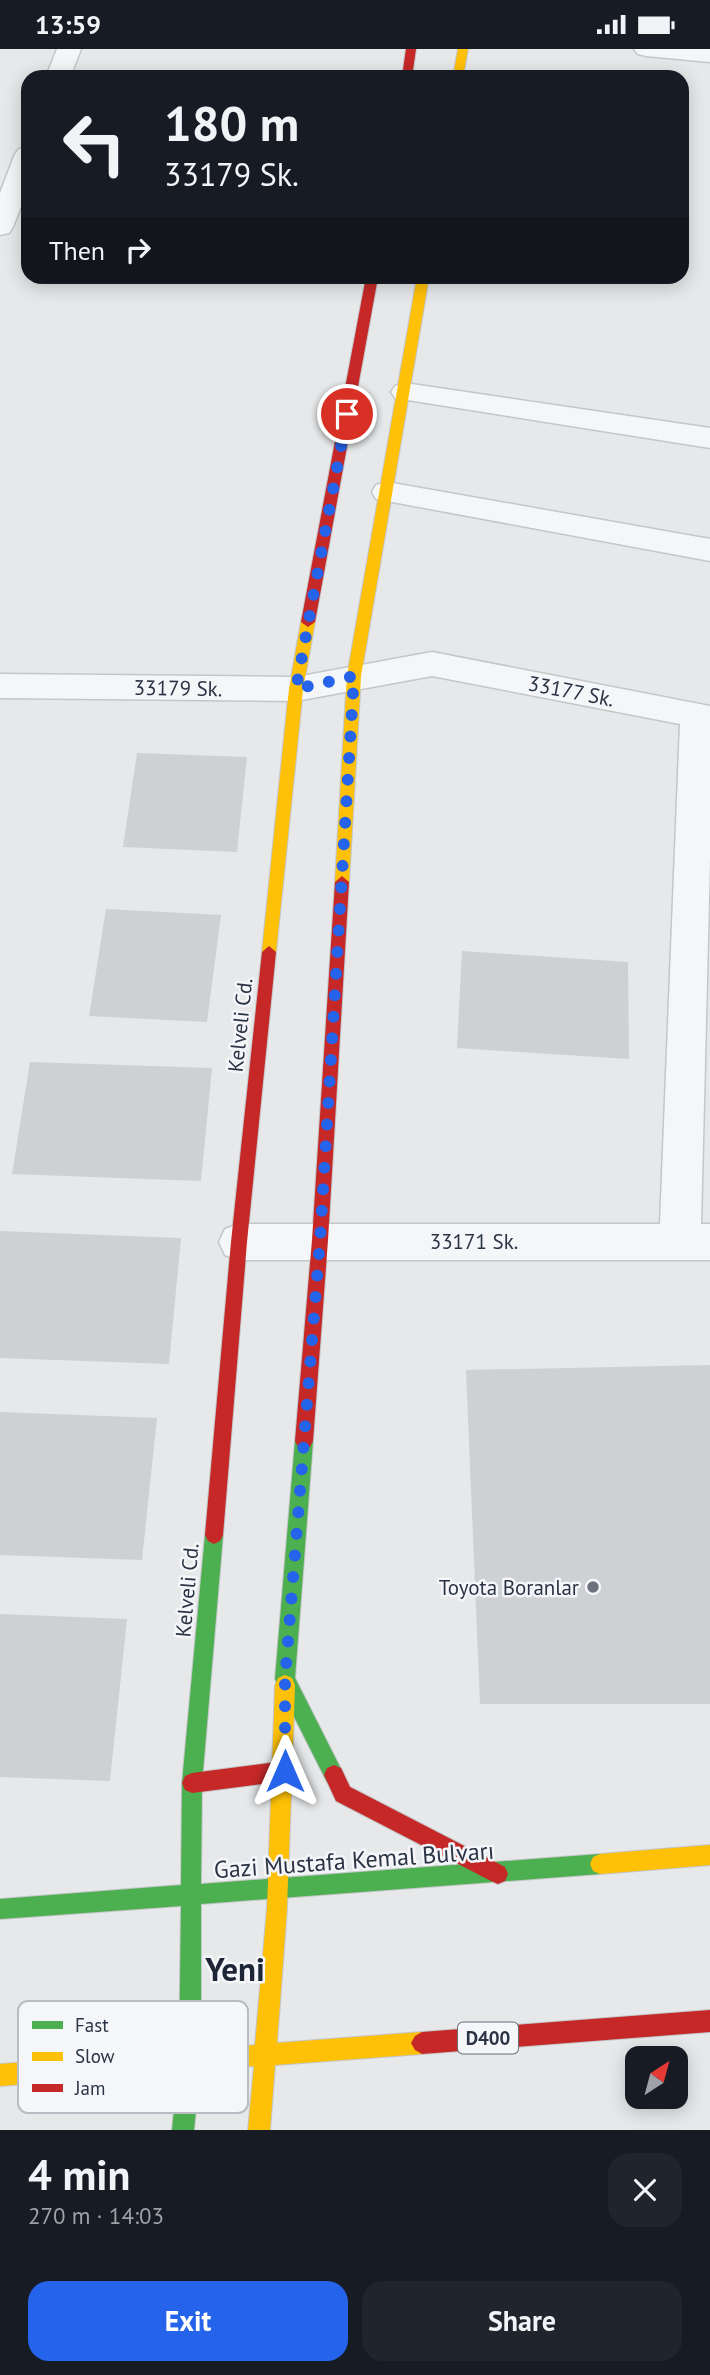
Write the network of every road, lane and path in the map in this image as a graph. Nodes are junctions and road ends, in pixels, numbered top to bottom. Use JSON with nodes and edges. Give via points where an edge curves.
{"nodes":[{"id":1,"x":69,"y":49,"type":"edge"},
{"id":2,"x":411,"y":49,"type":"edge"},
{"id":3,"x":463,"y":49,"type":"edge"},
{"id":4,"x":646,"y":49,"type":"edge"},
{"id":5,"x":710,"y":55,"type":"edge"},
{"id":6,"x":61,"y":70,"type":"edge"},
{"id":7,"x":408,"y":70,"type":"edge"},
{"id":8,"x":459,"y":70,"type":"edge"},
{"id":9,"x":21,"y":178,"type":"edge"},
{"id":10,"x":8,"y":222,"type":"edge"},
{"id":11,"x":372,"y":284,"type":"edge"},
{"id":12,"x":422,"y":284,"type":"edge"},
{"id":13,"x":405,"y":392,"type":"junction"},
{"id":14,"x":710,"y":438,"type":"edge"},
{"id":15,"x":387,"y":492,"type":"junction"},
{"id":16,"x":710,"y":549,"type":"edge"},
{"id":17,"x":354,"y":676,"type":"junction"},
{"id":18,"x":0,"y":686,"type":"edge"},
{"id":19,"x":296,"y":689,"type":"junction"},
{"id":20,"x":704,"y":717,"type":"edge"},
{"id":21,"x":320,"y":1240,"type":"junction"},
{"id":22,"x":239,"y":1242,"type":"junction"},
{"id":23,"x":695,"y":1242,"type":"edge"},
{"id":24,"x":285,"y":1679,"type":"junction"},
{"id":25,"x":285,"y":1771,"type":"junction"},
{"id":26,"x":192,"y":1783,"type":"junction"},
{"id":27,"x":710,"y":1855,"type":"edge"},
{"id":28,"x":498,"y":1874,"type":"junction"},
{"id":29,"x":279,"y":1891,"type":"junction"},
{"id":30,"x":193,"y":1893,"type":"junction"},
{"id":31,"x":0,"y":1909,"type":"edge"},
{"id":32,"x":191,"y":2001,"type":"edge"},
{"id":33,"x":710,"y":2021,"type":"edge"},
{"id":34,"x":266,"y":2055,"type":"junction"},
{"id":35,"x":248,"y":2056,"type":"edge"},
{"id":36,"x":18,"y":2074,"type":"edge"},
{"id":37,"x":0,"y":2075,"type":"edge"},
{"id":38,"x":259,"y":2130,"type":"edge"}],
"edges":[{"from":1,"to":6,"type":"street"},
{"from":2,"to":7,"type":"main road"},
{"from":3,"to":8,"type":"main road"},
{"from":4,"to":5,"type":"street"},
{"from":9,"to":10,"type":"street"},
{"from":11,"to":19,"type":"main road","name":"Kelveli Cd."},
{"from":12,"to":13,"type":"main road"},
{"from":13,"to":14,"type":"street"},
{"from":13,"to":15,"type":"main road"},
{"from":15,"to":16,"type":"street"},
{"from":15,"to":17,"type":"main road"},
{"from":17,"to":19,"type":"street","name":"33179 Sk."},
{"from":17,"to":20,"type":"street","name":"33177 Sk.","via":[[432,664]]},
{"from":17,"to":21,"type":"main road"},
{"from":18,"to":19,"type":"street","name":"33179 Sk."},
{"from":19,"to":22,"type":"main road","name":"Kelveli Cd."},
{"from":20,"to":23,"type":"street"},
{"from":21,"to":22,"type":"street","name":"33171 Sk."},
{"from":21,"to":23,"type":"street","name":"33171 Sk."},
{"from":21,"to":24,"type":"main road"},
{"from":22,"to":26,"type":"main road","name":"Kelveli Cd."},
{"from":24,"to":25,"type":"main road"},
{"from":24,"to":28,"type":"main road","via":[[343,1794]]},
{"from":25,"to":26,"type":"main road"},
{"from":25,"to":29,"type":"main road"},
{"from":26,"to":30,"type":"main road","name":"Kelveli Cd."},
{"from":27,"to":28,"type":"main road","name":"Gazi Mustafa Kemal Bulvarı"},
{"from":28,"to":29,"type":"main road","name":"Gazi Mustafa Kemal Bulvarı"},
{"from":29,"to":30,"type":"main road","name":"Gazi Mustafa Kemal Bulvarı"},
{"from":29,"to":34,"type":"main road"},
{"from":30,"to":31,"type":"main road","name":"Gazi Mustafa Kemal Bulvarı"},
{"from":30,"to":32,"type":"main road","name":"Kelveli Cd."},
{"from":33,"to":34,"type":"main road","number":"D400"},
{"from":34,"to":35,"type":"main road","number":"D400"},
{"from":34,"to":38,"type":"main road"},
{"from":36,"to":37,"type":"main road","number":"D400"}]}
